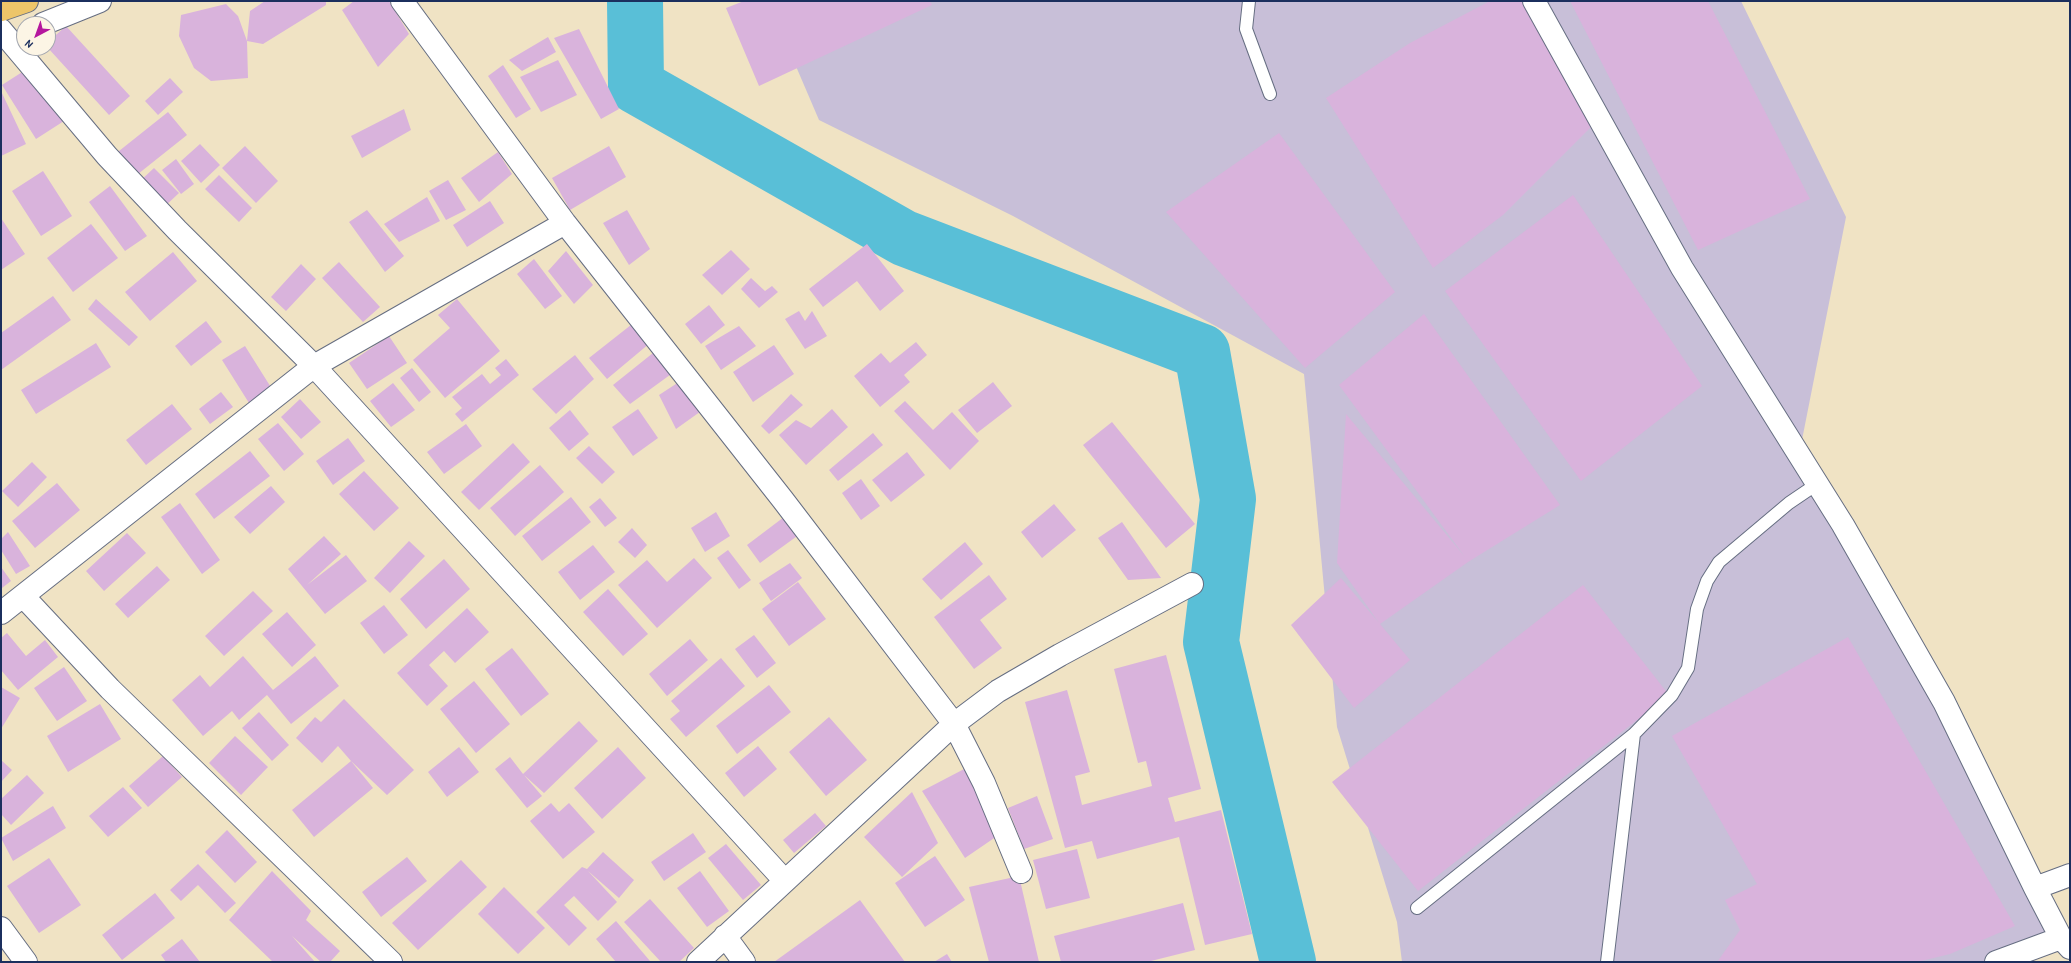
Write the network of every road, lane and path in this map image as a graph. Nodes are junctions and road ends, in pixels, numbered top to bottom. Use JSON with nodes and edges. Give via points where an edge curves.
{"nodes":[{"id":1,"x":27,"y":1,"type":"edge"},
{"id":2,"x":100,"y":1,"type":"edge"},
{"id":3,"x":402,"y":1,"type":"edge"},
{"id":4,"x":1249,"y":1,"type":"edge"},
{"id":5,"x":1534,"y":1,"type":"edge"},
{"id":6,"x":1,"y":10,"type":"edge"},
{"id":7,"x":56,"y":19,"type":"edge"},
{"id":8,"x":10,"y":30,"type":"edge"},
{"id":9,"x":1270,"y":94,"type":"dead end"},
{"id":10,"x":565,"y":223,"type":"junction"},
{"id":11,"x":314,"y":366,"type":"junction"},
{"id":12,"x":1817,"y":484,"type":"junction"},
{"id":13,"x":1192,"y":584,"type":"dead end"},
{"id":14,"x":23,"y":596,"type":"junction"},
{"id":15,"x":1,"y":613,"type":"edge"},
{"id":16,"x":954,"y":724,"type":"junction"},
{"id":17,"x":1634,"y":734,"type":"junction"},
{"id":18,"x":1021,"y":872,"type":"dead end"},
{"id":19,"x":2070,"y":875,"type":"edge"},
{"id":20,"x":785,"y":881,"type":"junction"},
{"id":21,"x":2035,"y":888,"type":"junction"},
{"id":22,"x":1417,"y":908,"type":"dead end"},
{"id":23,"x":1,"y":928,"type":"edge"},
{"id":24,"x":725,"y":936,"type":"junction"},
{"id":25,"x":2066,"y":943,"type":"edge"},
{"id":26,"x":26,"y":962,"type":"edge"},
{"id":27,"x":391,"y":962,"type":"edge"},
{"id":28,"x":698,"y":962,"type":"edge"},
{"id":29,"x":744,"y":962,"type":"edge"},
{"id":30,"x":1607,"y":962,"type":"edge"},
{"id":31,"x":1996,"y":962,"type":"edge"}],
"edges":[{"from":1,"to":6,"type":"highway"},
{"from":2,"to":7,"type":"street"},
{"from":3,"to":10,"type":"street"},
{"from":4,"to":9,"type":"lane","via":[[1246,29]]},
{"from":5,"to":12,"type":"street","via":[[1682,268]]},
{"from":8,"to":11,"type":"street","via":[[107,156],[177,230]]},
{"from":10,"to":11,"type":"street"},
{"from":10,"to":16,"type":"street","via":[[783,500]]},
{"from":11,"to":14,"type":"street"},
{"from":11,"to":20,"type":"street"},
{"from":12,"to":17,"type":"lane","via":[[1789,503],[1719,562],[1707,581],[1697,609],[1688,668],[1672,695]]},
{"from":12,"to":21,"type":"street","via":[[1944,702]]},
{"from":13,"to":16,"type":"street","via":[[1005,687]]},
{"from":14,"to":15,"type":"street"},
{"from":14,"to":27,"type":"street","via":[[110,689]]},
{"from":16,"to":18,"type":"street","via":[[984,783]]},
{"from":16,"to":20,"type":"street"},
{"from":17,"to":22,"type":"lane"},
{"from":17,"to":30,"type":"lane"},
{"from":19,"to":21,"type":"street"},
{"from":20,"to":24,"type":"street"},
{"from":21,"to":25,"type":"street"},
{"from":23,"to":26,"type":"street"},
{"from":24,"to":28,"type":"street"},
{"from":24,"to":29,"type":"street"},
{"from":25,"to":31,"type":"street"}]}
